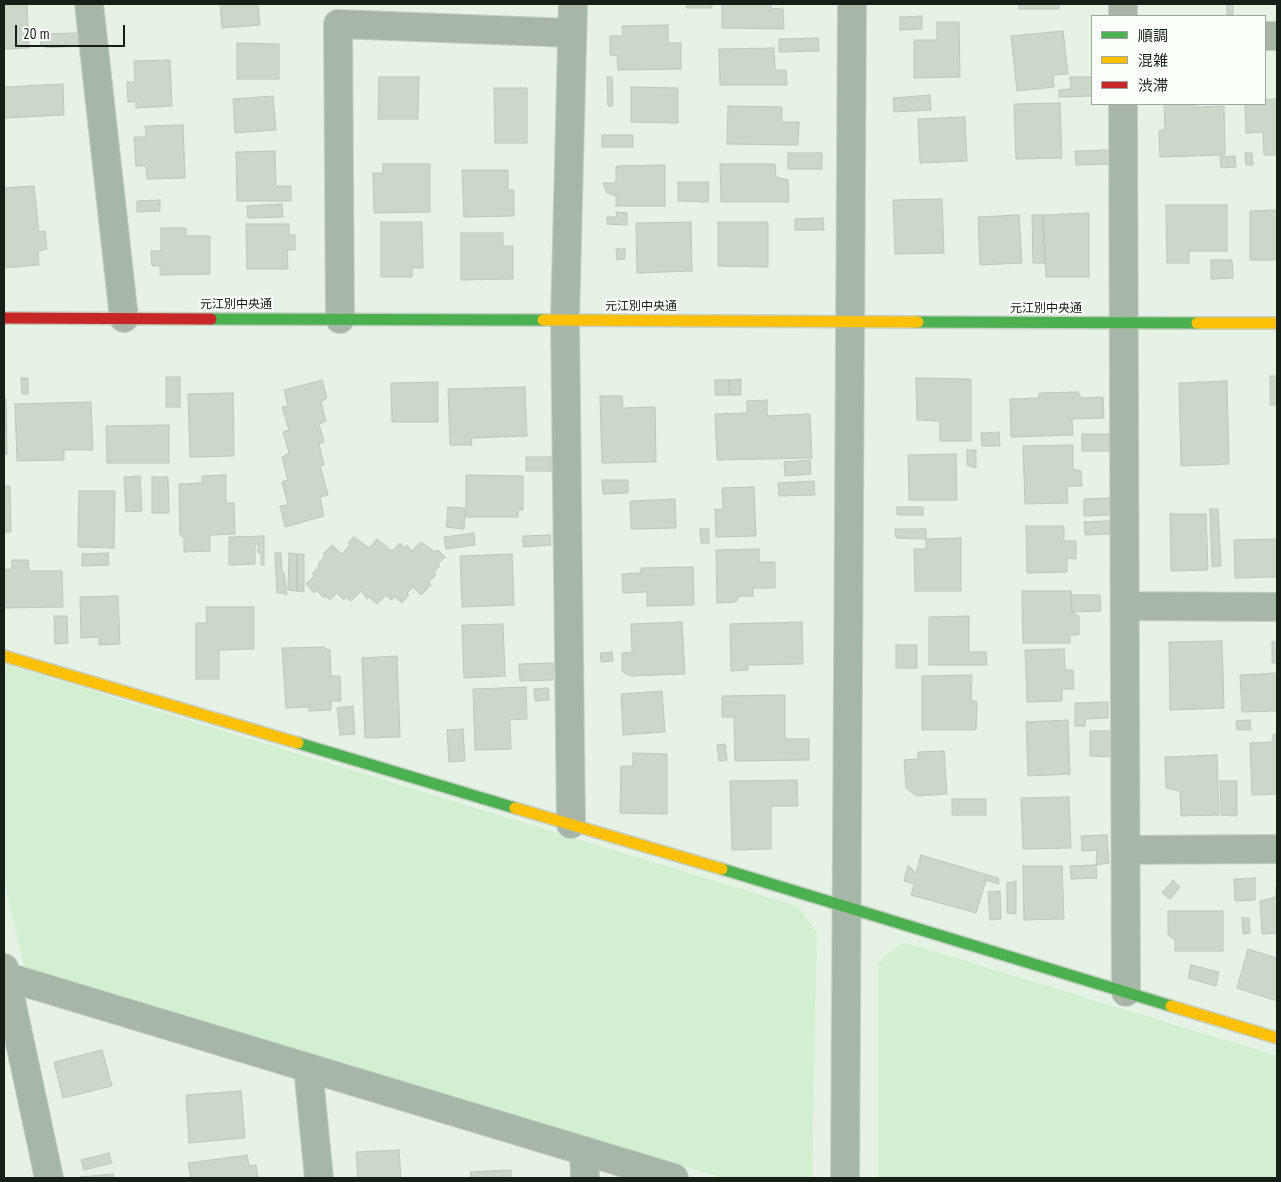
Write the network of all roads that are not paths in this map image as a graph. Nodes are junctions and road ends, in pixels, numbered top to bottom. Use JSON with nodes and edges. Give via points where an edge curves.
{"nodes":[{"id":1,"x":89,"y":4,"type":"edge"},
{"id":2,"x":573,"y":4,"type":"edge"},
{"id":3,"x":852,"y":4,"type":"edge"},
{"id":4,"x":572,"y":33,"type":"junction"},
{"id":5,"x":1124,"y":105,"type":"edge"},
{"id":6,"x":4,"y":318,"type":"edge"},
{"id":7,"x":124,"y":318,"type":"junction"},
{"id":8,"x":340,"y":319,"type":"junction"},
{"id":9,"x":565,"y":320,"type":"junction"},
{"id":10,"x":851,"y":322,"type":"junction"},
{"id":11,"x":1125,"y":323,"type":"junction"},
{"id":12,"x":1277,"y":323,"type":"edge"},
{"id":13,"x":1126,"y":606,"type":"junction"},
{"id":14,"x":1277,"y":607,"type":"edge"},
{"id":15,"x":4,"y":656,"type":"edge"},
{"id":16,"x":571,"y":824,"type":"junction"},
{"id":17,"x":1277,"y":849,"type":"edge"},
{"id":18,"x":1126,"y":850,"type":"junction"},
{"id":19,"x":846,"y":906,"type":"junction"},
{"id":20,"x":4,"y":973,"type":"edge"},
{"id":21,"x":1126,"y":992,"type":"junction"},
{"id":22,"x":1277,"y":1038,"type":"edge"},
{"id":23,"x":308,"y":1068,"type":"junction"},
{"id":24,"x":584,"y":1151,"type":"junction"},
{"id":25,"x":49,"y":1178,"type":"edge"},
{"id":26,"x":319,"y":1178,"type":"edge"},
{"id":27,"x":585,"y":1178,"type":"edge"},
{"id":28,"x":674,"y":1178,"type":"edge"},
{"id":29,"x":844,"y":1178,"type":"edge"}],
"edges":[{"from":1,"to":7,"type":"street"},
{"from":2,"to":4,"type":"street"},
{"from":3,"to":10,"type":"street"},
{"from":4,"to":8,"type":"street","via":[[338,24]]},
{"from":4,"to":9,"type":"street"},
{"from":5,"to":11,"type":"street"},
{"from":6,"to":7,"type":"street","name":"元江別中央通"},
{"from":7,"to":8,"type":"street","name":"元江別中央通"},
{"from":8,"to":9,"type":"street","name":"元江別中央通"},
{"from":9,"to":10,"type":"street","name":"元江別中央通"},
{"from":9,"to":16,"type":"street"},
{"from":10,"to":11,"type":"street","name":"元江別中央通"},
{"from":10,"to":19,"type":"street"},
{"from":11,"to":12,"type":"street","name":"元江別中央通"},
{"from":11,"to":13,"type":"street"},
{"from":13,"to":14,"type":"street"},
{"from":13,"to":18,"type":"street"},
{"from":15,"to":16,"type":"street"},
{"from":16,"to":19,"type":"street"},
{"from":17,"to":18,"type":"street"},
{"from":18,"to":21,"type":"street"},
{"from":19,"to":21,"type":"street"},
{"from":19,"to":29,"type":"street"},
{"from":20,"to":23,"type":"street"},
{"from":20,"to":25,"type":"street"},
{"from":21,"to":22,"type":"street"},
{"from":23,"to":24,"type":"street"},
{"from":23,"to":26,"type":"street"},
{"from":24,"to":27,"type":"street"},
{"from":24,"to":28,"type":"street"}]}
